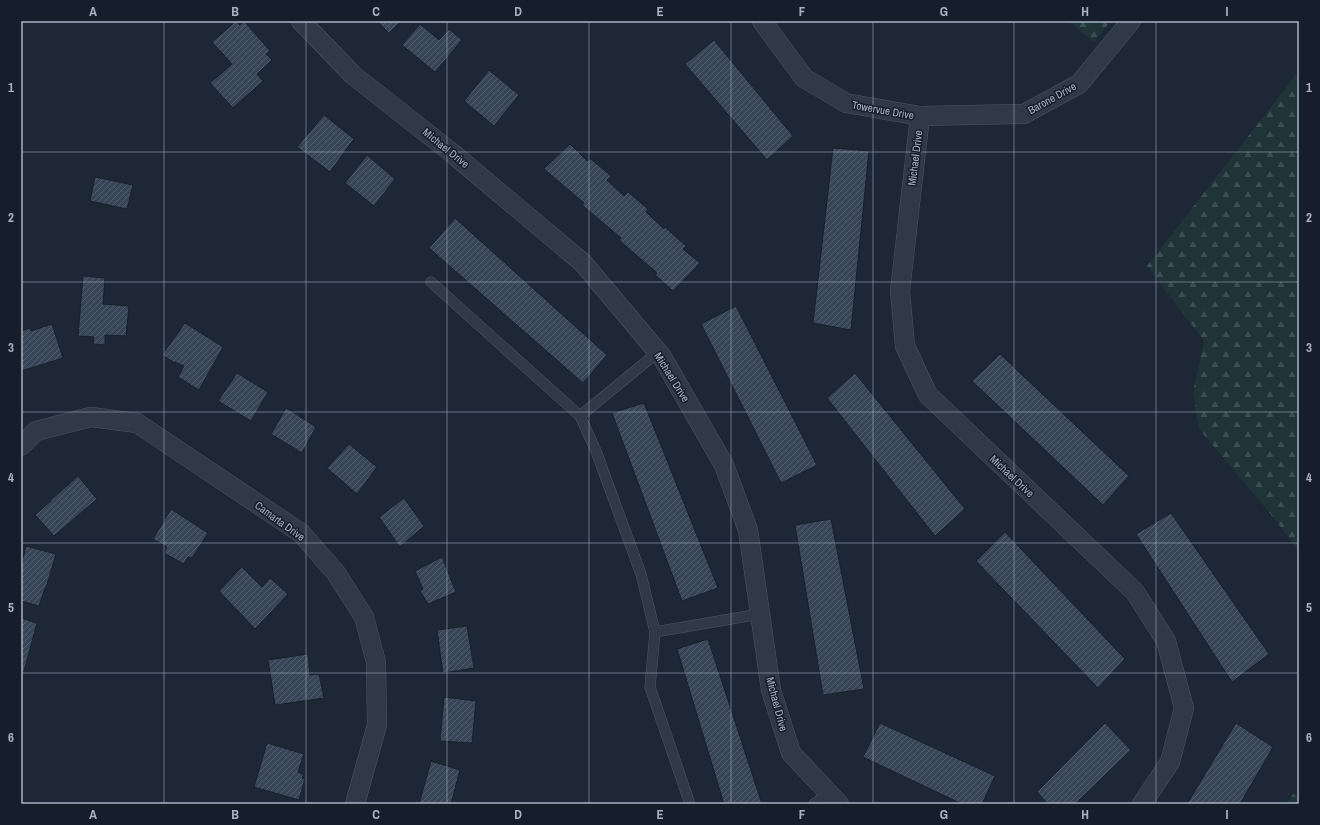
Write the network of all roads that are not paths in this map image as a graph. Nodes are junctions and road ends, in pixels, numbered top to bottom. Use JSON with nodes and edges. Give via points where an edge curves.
{"nodes":[{"id":1,"x":301,"y":21,"type":"edge"},
{"id":2,"x":762,"y":21,"type":"edge"},
{"id":3,"x":1131,"y":21,"type":"edge"},
{"id":4,"x":920,"y":116,"type":"junction"},
{"id":5,"x":431,"y":282,"type":"dead end"},
{"id":6,"x":658,"y":352,"type":"junction"},
{"id":7,"x":580,"y":416,"type":"junction"},
{"id":8,"x":21,"y":446,"type":"edge"},
{"id":9,"x":760,"y":614,"type":"junction"},
{"id":10,"x":655,"y":632,"type":"junction"},
{"id":11,"x":827,"y":800,"type":"edge"},
{"id":12,"x":355,"y":804,"type":"edge"},
{"id":13,"x":690,"y":804,"type":"edge"},
{"id":14,"x":1142,"y":804,"type":"edge"}],
"edges":[{"from":1,"to":6,"type":"street","name":"Michael Drive","via":[[353,76],[452,153],[583,263]]},
{"from":2,"to":4,"type":"street","name":"Towervue Drive","via":[[804,78],[846,103]]},
{"from":3,"to":4,"type":"street","name":"Barone Drive","via":[[1079,84],[1024,114]]},
{"from":4,"to":14,"type":"street","name":"Michael Drive","via":[[900,291],[905,346],[928,395],[1135,592],[1166,641],[1184,708],[1170,762]]},
{"from":5,"to":7,"type":"lane"},
{"from":6,"to":7,"type":"lane"},
{"from":6,"to":9,"type":"street","name":"Michael Drive","via":[[724,465],[748,530]]},
{"from":7,"to":10,"type":"lane","via":[[596,451],[640,574]]},
{"from":8,"to":12,"type":"street","name":"Camarta Drive","via":[[36,431],[90,417],[136,423],[300,533],[336,573],[364,617],[376,662],[377,725]]},
{"from":9,"to":10,"type":"lane"},
{"from":9,"to":11,"type":"street","name":"Michael Drive","via":[[771,690],[790,752]]},
{"from":10,"to":13,"type":"lane","via":[[650,687]]}]}
